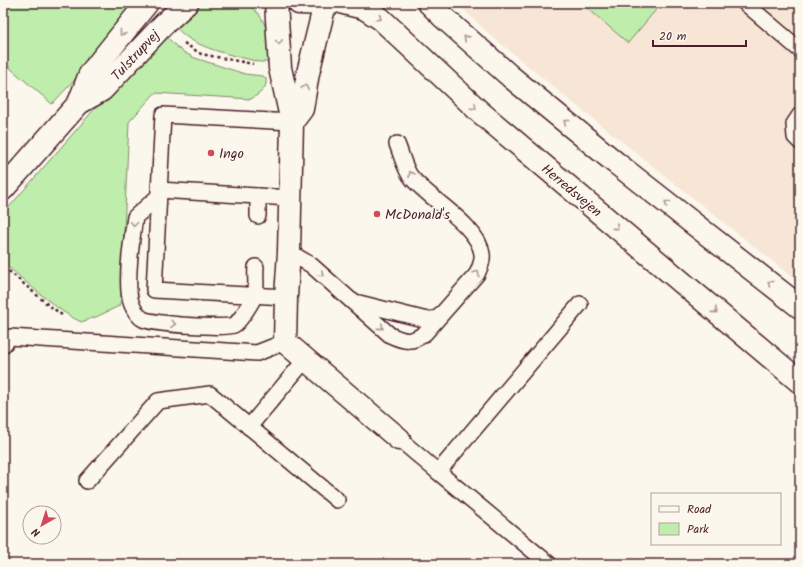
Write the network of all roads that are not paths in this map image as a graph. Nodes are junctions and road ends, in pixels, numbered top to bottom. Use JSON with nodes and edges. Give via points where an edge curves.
{"nodes":[{"id":1,"x":147,"y":3,"type":"edge"},
{"id":2,"x":187,"y":3,"type":"edge"},
{"id":3,"x":276,"y":3,"type":"edge"},
{"id":4,"x":299,"y":3,"type":"edge"},
{"id":5,"x":334,"y":3,"type":"edge"},
{"id":6,"x":429,"y":3,"type":"edge"},
{"id":7,"x":745,"y":3,"type":"edge"},
{"id":8,"x":800,"y":50,"type":"edge"},
{"id":9,"x":78,"y":103,"type":"junction"},
{"id":10,"x":800,"y":115,"type":"edge"},
{"id":11,"x":292,"y":122,"type":"junction"},
{"id":12,"x":800,"y":142,"type":"edge"},
{"id":13,"x":397,"y":144,"type":"dead end"},
{"id":14,"x":3,"y":189,"type":"edge"},
{"id":15,"x":159,"y":193,"type":"junction"},
{"id":16,"x":258,"y":196,"type":"junction"},
{"id":17,"x":290,"y":198,"type":"junction"},
{"id":18,"x":258,"y":216,"type":"dead end"},
{"id":19,"x":289,"y":252,"type":"junction"},
{"id":20,"x":256,"y":267,"type":"dead end"},
{"id":21,"x":255,"y":295,"type":"junction"},
{"id":22,"x":286,"y":297,"type":"junction"},
{"id":23,"x":352,"y":301,"type":"junction"},
{"id":24,"x":580,"y":304,"type":"dead end"},
{"id":25,"x":800,"y":307,"type":"edge"},
{"id":26,"x":438,"y":318,"type":"junction"},
{"id":27,"x":285,"y":342,"type":"junction"},
{"id":28,"x":3,"y":345,"type":"edge"},
{"id":29,"x":305,"y":360,"type":"junction"},
{"id":30,"x":800,"y":382,"type":"edge"},
{"id":31,"x":249,"y":427,"type":"junction"},
{"id":32,"x":398,"y":439,"type":"joint"},
{"id":33,"x":438,"y":472,"type":"junction"},
{"id":34,"x":87,"y":481,"type":"dead end"},
{"id":35,"x":336,"y":500,"type":"dead end"},
{"id":36,"x":549,"y":564,"type":"edge"}],
"edges":[{"from":1,"to":9,"type":"street","name":"Tulstrupvej","one_way":true,"via":[[90,74]]},
{"from":2,"to":9,"type":"street","name":"Tulstrupvej","via":[[102,90]]},
{"from":3,"to":11,"type":"street","one_way":true,"via":[[280,68]]},
{"from":4,"to":5,"type":"street","name":"Herredsvejen"},
{"from":11,"to":5,"type":"street","one_way":true,"via":[[302,109],[308,73]]},
{"from":5,"to":30,"type":"street","name":"Herredsvejen","one_way":true,"via":[[364,8],[380,19],[480,112]]},
{"from":25,"to":6,"type":"street","one_way":true,"via":[[524,88]]},
{"from":7,"to":8,"type":"lane"},
{"from":9,"to":14,"type":"street","name":"Tulstrupvej"},
{"from":10,"to":12,"type":"lane","via":[[794,124],[795,138]]},
{"from":11,"to":15,"type":"lane","via":[[163,115]]},
{"from":11,"to":17,"type":"street"},
{"from":26,"to":13,"type":"lane","one_way":true,"via":[[477,274],[482,264],[481,246],[472,232],[411,177]]},
{"from":15,"to":16,"type":"lane"},
{"from":15,"to":21,"type":"lane","via":[[154,290]]},
{"from":15,"to":21,"type":"lane","one_way":true,"via":[[135,217],[129,256],[129,294],[136,312],[143,319],[154,323],[228,326],[240,321]]},
{"from":16,"to":17,"type":"lane"},
{"from":16,"to":18,"type":"lane"},
{"from":17,"to":19,"type":"street"},
{"from":19,"to":22,"type":"street"},
{"from":19,"to":23,"type":"lane","one_way":true,"via":[[311,265]]},
{"from":20,"to":21,"type":"lane"},
{"from":21,"to":22,"type":"lane"},
{"from":22,"to":27,"type":"street"},
{"from":23,"to":26,"type":"lane","via":[[427,320]]},
{"from":23,"to":26,"type":"lane","one_way":true,"via":[[390,335],[402,341],[416,340]]},
{"from":24,"to":33,"type":"lane"},
{"from":27,"to":28,"type":"lane","via":[[257,353],[10,337]]},
{"from":27,"to":29,"type":"street"},
{"from":29,"to":31,"type":"lane"},
{"from":29,"to":32,"type":"street"},
{"from":31,"to":34,"type":"lane","via":[[210,394],[158,401]]},
{"from":31,"to":35,"type":"lane"},
{"from":32,"to":33,"type":"lane"},
{"from":33,"to":36,"type":"lane"}]}
